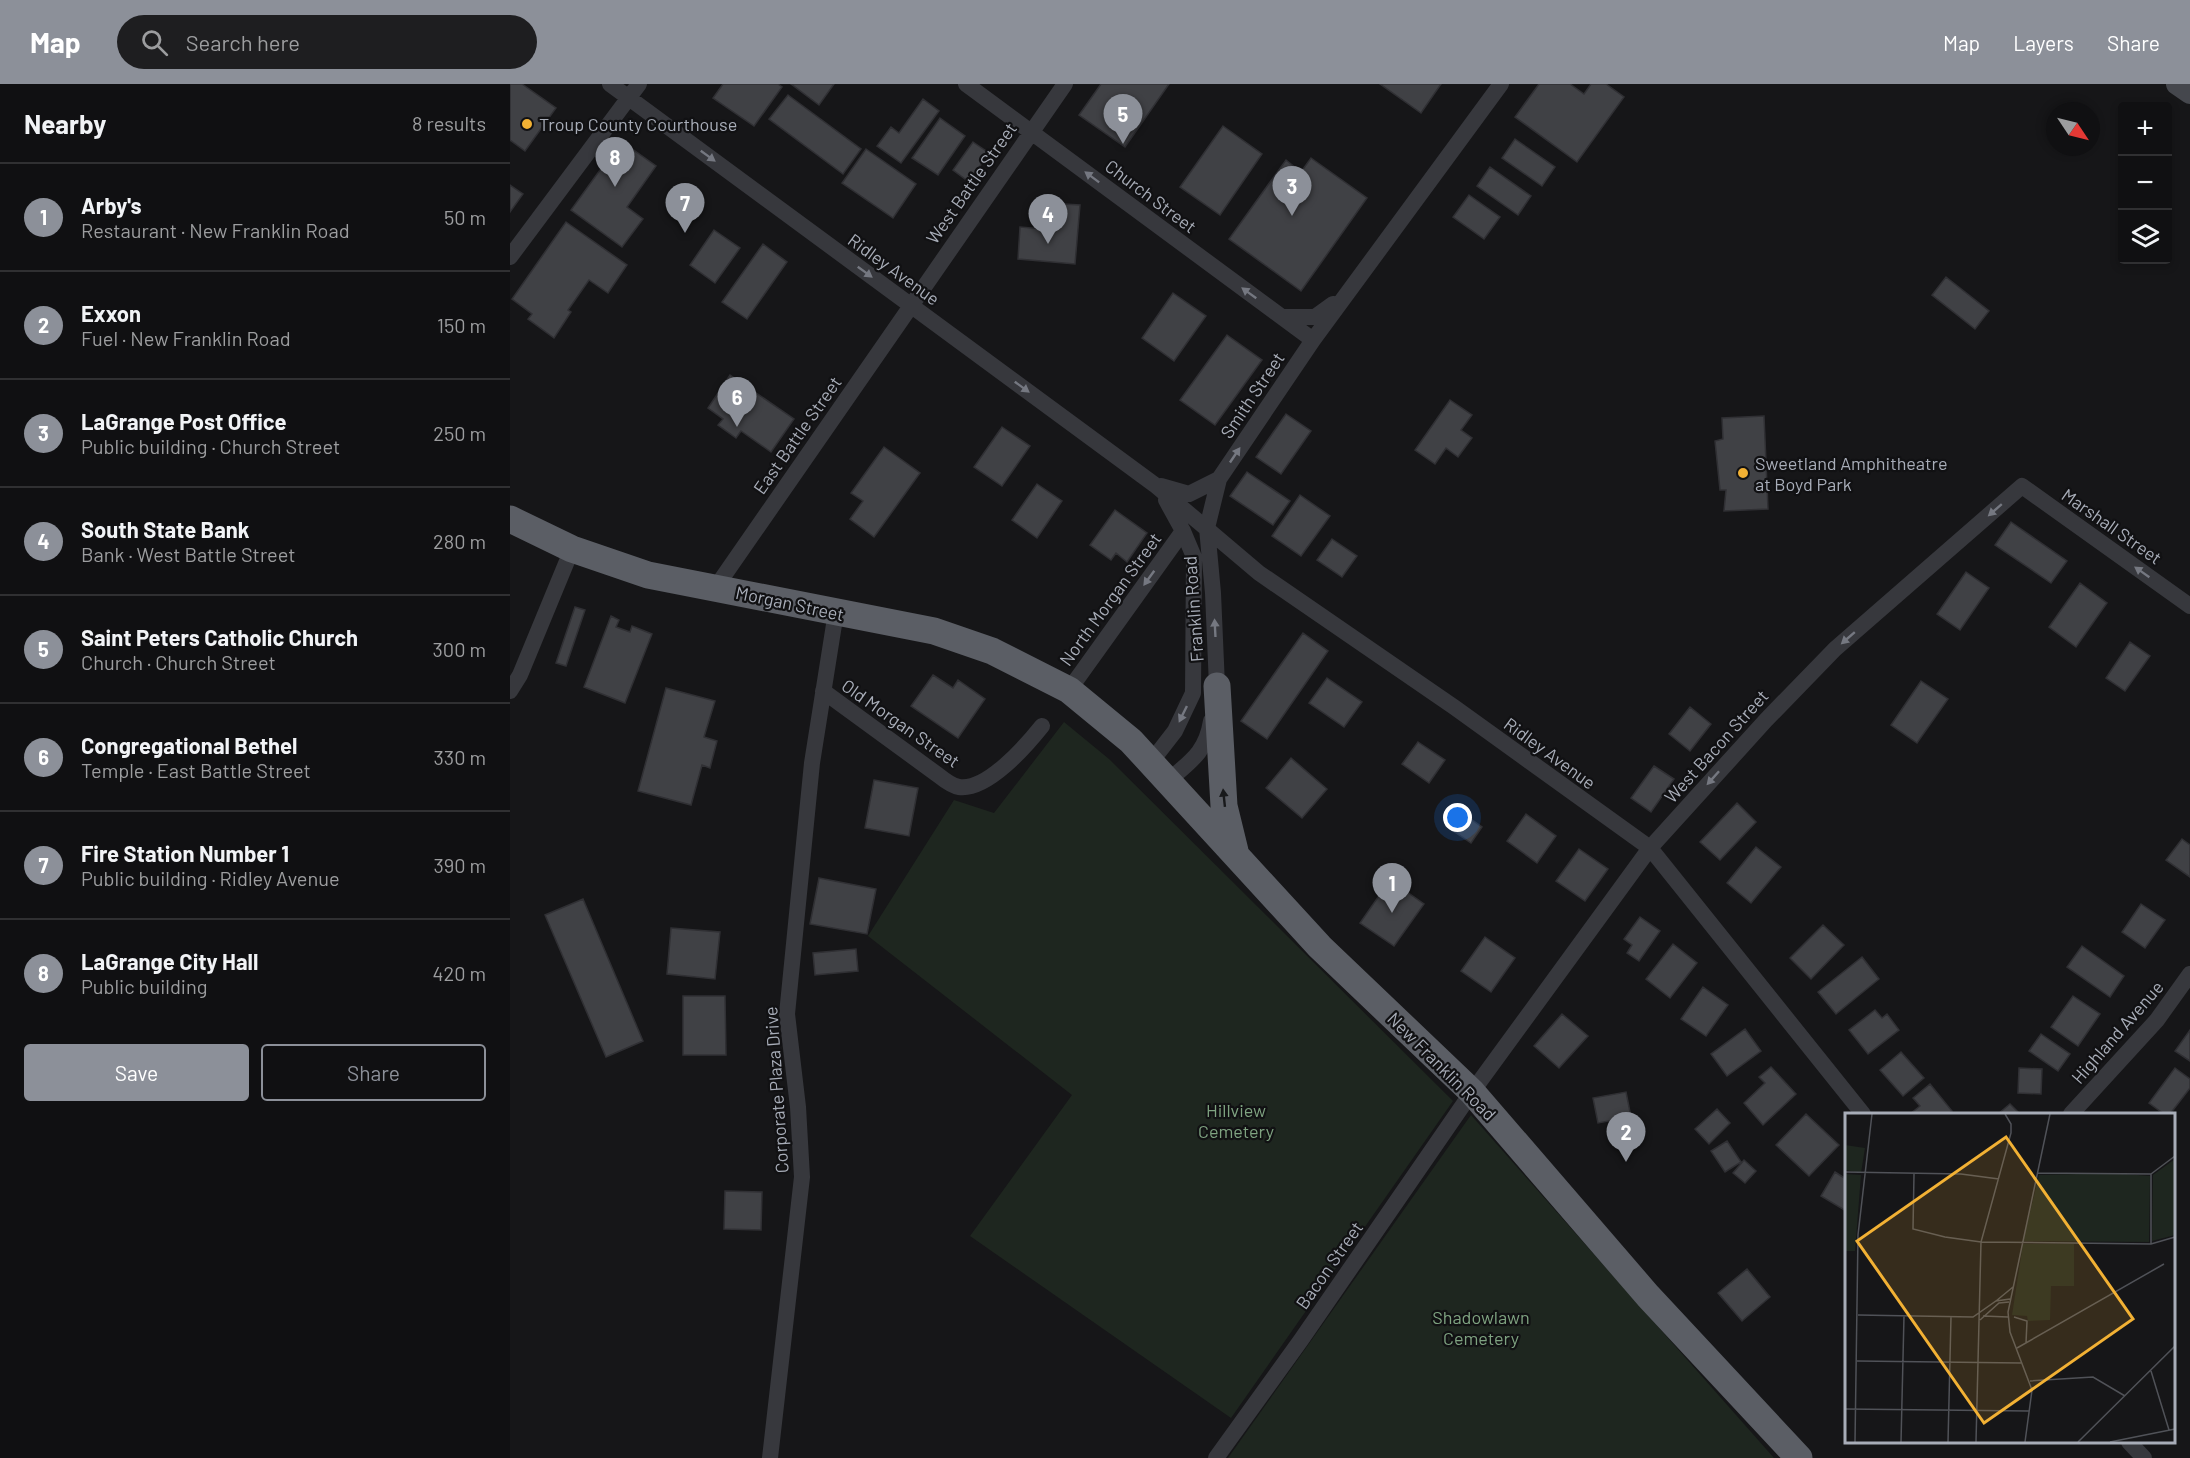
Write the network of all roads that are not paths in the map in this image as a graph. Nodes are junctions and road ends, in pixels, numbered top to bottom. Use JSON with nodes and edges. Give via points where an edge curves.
{"nodes":[{"id":1,"x":610,"y":84,"type":"edge"},
{"id":2,"x":966,"y":84,"type":"edge"},
{"id":3,"x":1065,"y":84,"type":"edge"},
{"id":4,"x":1502,"y":84,"type":"edge"},
{"id":5,"x":2177,"y":84,"type":"edge"},
{"id":6,"x":634,"y":91,"type":"edge"},
{"id":7,"x":2190,"y":93,"type":"edge"},
{"id":8,"x":1030,"y":131,"type":"junction"},
{"id":9,"x":510,"y":257,"type":"edge"},
{"id":10,"x":1348,"y":292,"type":"junction"},
{"id":11,"x":910,"y":305,"type":"junction"},
{"id":12,"x":1282,"y":317,"type":"junction"},
{"id":13,"x":1313,"y":340,"type":"junction"},
{"id":14,"x":1219,"y":479,"type":"junction"},
{"id":15,"x":1155,"y":484,"type":"junction"},
{"id":16,"x":2040,"y":500,"type":"joint"},
{"id":17,"x":510,"y":519,"type":"edge"},
{"id":18,"x":1207,"y":528,"type":"junction"},
{"id":19,"x":1184,"y":531,"type":"junction"},
{"id":20,"x":572,"y":549,"type":"junction"},
{"id":21,"x":716,"y":587,"type":"junction"},
{"id":22,"x":2190,"y":606,"type":"edge"},
{"id":23,"x":836,"y":612,"type":"junction"},
{"id":24,"x":1217,"y":686,"type":"junction"},
{"id":25,"x":1069,"y":690,"type":"junction"},
{"id":26,"x":510,"y":691,"type":"edge"},
{"id":27,"x":823,"y":691,"type":"junction"},
{"id":28,"x":1042,"y":726,"type":"dead end"},
{"id":29,"x":1160,"y":771,"type":"junction"},
{"id":30,"x":1650,"y":848,"type":"junction"},
{"id":31,"x":1236,"y":855,"type":"junction"},
{"id":32,"x":2190,"y":974,"type":"edge"},
{"id":33,"x":1472,"y":1092,"type":"junction"},
{"id":34,"x":1862,"y":1113,"type":"edge"},
{"id":35,"x":2072,"y":1113,"type":"edge"},
{"id":36,"x":2129,"y":1443,"type":"edge"},
{"id":37,"x":771,"y":1458,"type":"edge"},
{"id":38,"x":1216,"y":1458,"type":"edge"},
{"id":39,"x":1799,"y":1458,"type":"edge"},
{"id":40,"x":2144,"y":1458,"type":"edge"}],
"edges":[{"from":1,"to":6,"type":"street","name":"Ridley Avenue"},
{"from":2,"to":8,"type":"street","name":"Church Street"},
{"from":3,"to":8,"type":"street","name":"West Battle Street"},
{"from":4,"to":10,"type":"street","name":"Smith Street"},
{"from":5,"to":7,"type":"main road"},
{"from":6,"to":9,"type":"street"},
{"from":6,"to":11,"type":"street","name":"Ridley Avenue","one_way":true},
{"from":8,"to":11,"type":"street","name":"West Battle Street"},
{"from":12,"to":8,"type":"street","name":"Church Street","one_way":true},
{"from":10,"to":12,"type":"street","name":"Smith Street","via":[[1315,317]]},
{"from":10,"to":13,"type":"street","name":"Smith Street"},
{"from":11,"to":15,"type":"street","name":"Ridley Avenue","one_way":true},
{"from":11,"to":21,"type":"street","name":"East Battle Street"},
{"from":12,"to":13,"type":"street","name":"Church Street"},
{"from":14,"to":13,"type":"street","name":"Smith Street","one_way":true},
{"from":14,"to":15,"type":"street","name":"Ridley Avenue","via":[[1189,494]]},
{"from":14,"to":18,"type":"street","name":"Smith Street"},
{"from":15,"to":18,"type":"street","name":"Ridley Avenue"},
{"from":15,"to":19,"type":"street","name":"Ridley Avenue"},
{"from":22,"to":16,"type":"street","name":"Marshall Street","one_way":true},
{"from":16,"to":30,"type":"street","name":"West Bacon Street","one_way":true,"via":[[2022,486],[1835,649]]},
{"from":17,"to":20,"type":"highway","name":"Morgan Street"},
{"from":24,"to":18,"type":"street","name":"Franklin Road","one_way":true},
{"from":18,"to":30,"type":"street","name":"Ridley Avenue","via":[[1259,573]]},
{"from":19,"to":25,"type":"street","name":"North Morgan Street","one_way":true},
{"from":19,"to":29,"type":"street","name":"Franklin Road","one_way":true,"via":[[1194,557],[1193,693]]},
{"from":20,"to":21,"type":"highway","name":"Morgan Street","via":[[648,575]]},
{"from":20,"to":26,"type":"street"},
{"from":21,"to":23,"type":"highway","name":"Morgan Street"},
{"from":23,"to":25,"type":"highway","name":"Morgan Street","via":[[963,640]]},
{"from":23,"to":27,"type":"street","name":"Corporate Plaza Drive"},
{"from":24,"to":29,"type":"street","name":"Franklin Road","via":[[1209,737],[1198,755]]},
{"from":31,"to":24,"type":"highway","one_way":true,"via":[[1224,806]]},
{"from":25,"to":29,"type":"highway","name":"New Franklin Road","via":[[1123,734]]},
{"from":27,"to":28,"type":"street","name":"Old Morgan Street","via":[[958,787],[992,775],[1013,759]]},
{"from":27,"to":37,"type":"street","name":"Corporate Plaza Drive","via":[[787,1014],[802,1178]]},
{"from":29,"to":31,"type":"highway","name":"New Franklin Road"},
{"from":30,"to":33,"type":"street","name":"West Bacon Street"},
{"from":30,"to":34,"type":"street","name":"Ridley Avenue"},
{"from":31,"to":33,"type":"highway","name":"New Franklin Road","via":[[1320,946]]},
{"from":32,"to":35,"type":"street","name":"Highland Avenue","via":[[2157,1020]]},
{"from":33,"to":38,"type":"street","name":"Bacon Street"},
{"from":33,"to":39,"type":"highway","name":"New Franklin Road","via":[[1648,1296]]},
{"from":36,"to":40,"type":"street"}]}
